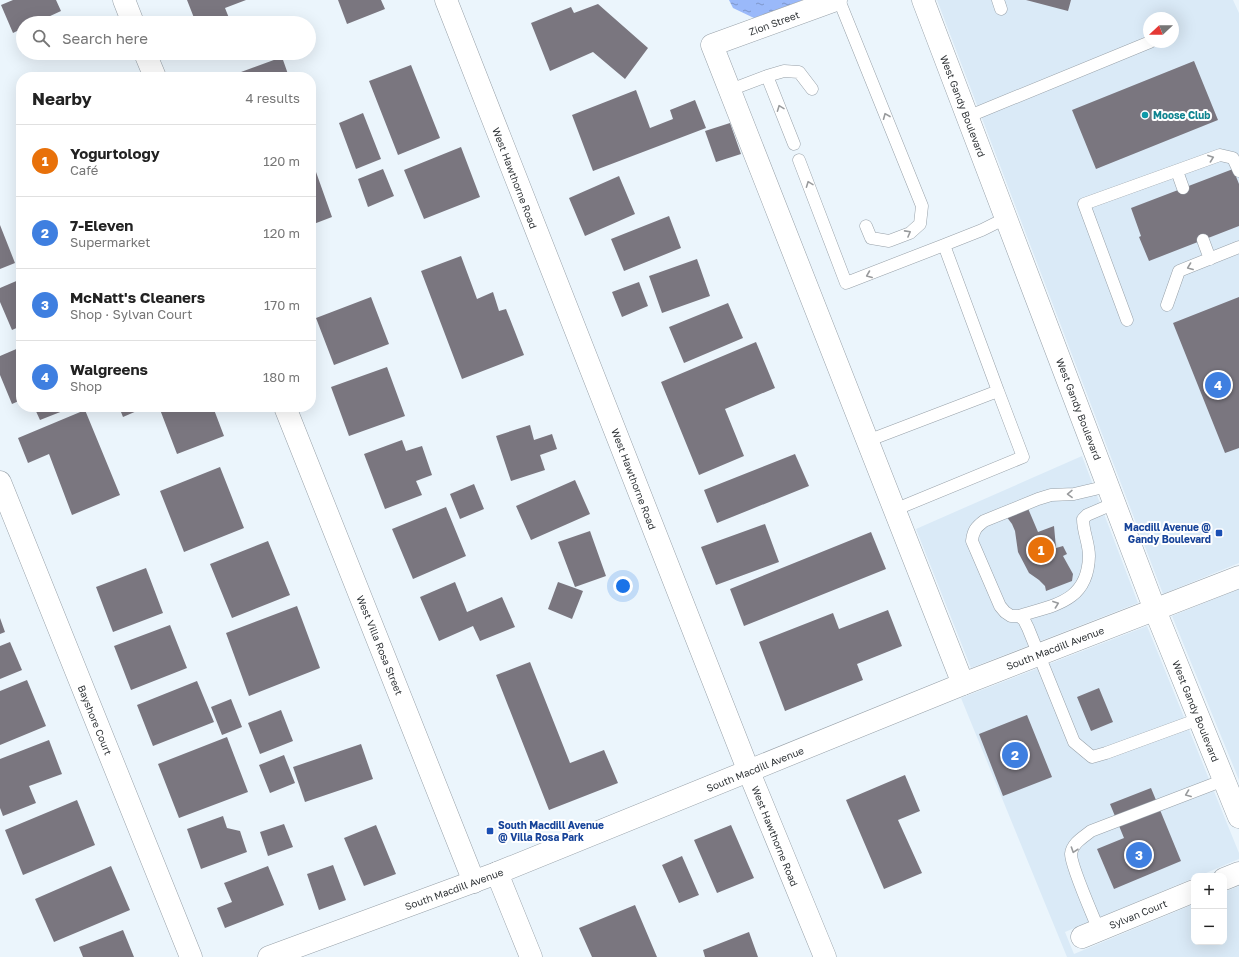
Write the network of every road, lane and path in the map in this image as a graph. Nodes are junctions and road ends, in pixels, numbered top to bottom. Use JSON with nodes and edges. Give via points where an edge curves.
{"nodes":[{"id":1,"x":124,"y":0,"type":"edge"},
{"id":2,"x":446,"y":0,"type":"edge"},
{"id":3,"x":838,"y":0,"type":"edge"},
{"id":4,"x":923,"y":0,"type":"edge"},
{"id":5,"x":130,"y":16,"type":"edge"},
{"id":6,"x":1143,"y":45,"type":"edge"},
{"id":7,"x":148,"y":60,"type":"edge"},
{"id":8,"x":153,"y":72,"type":"edge"},
{"id":9,"x":768,"y":76,"type":"junction"},
{"id":10,"x":812,"y":89,"type":"dead end"},
{"id":11,"x":730,"y":90,"type":"junction"},
{"id":12,"x":967,"y":117,"type":"junction"},
{"id":13,"x":794,"y":144,"type":"dead end"},
{"id":14,"x":800,"y":160,"type":"dead end"},
{"id":15,"x":1176,"y":171,"type":"junction"},
{"id":16,"x":1239,"y":171,"type":"edge"},
{"id":17,"x":1183,"y":188,"type":"dead end"},
{"id":18,"x":1006,"y":218,"type":"junction"},
{"id":19,"x":866,"y":226,"type":"dead end"},
{"id":20,"x":1203,"y":240,"type":"dead end"},
{"id":21,"x":944,"y":245,"type":"junction"},
{"id":22,"x":1239,"y":247,"type":"edge"},
{"id":23,"x":1210,"y":259,"type":"junction"},
{"id":24,"x":1167,"y":304,"type":"dead end"},
{"id":25,"x":1127,"y":320,"type":"dead end"},
{"id":26,"x":998,"y":391,"type":"junction"},
{"id":27,"x":288,"y":412,"type":"edge"},
{"id":28,"x":868,"y":441,"type":"junction"},
{"id":29,"x":0,"y":482,"type":"edge"},
{"id":30,"x":1111,"y":495,"type":"junction"},
{"id":31,"x":894,"y":510,"type":"junction"},
{"id":32,"x":1239,"y":577,"type":"edge"},
{"id":33,"x":1155,"y":610,"type":"junction"},
{"id":34,"x":1019,"y":616,"type":"junction"},
{"id":35,"x":1040,"y":654,"type":"junction"},
{"id":36,"x":963,"y":684,"type":"junction"},
{"id":37,"x":1199,"y":719,"type":"junction"},
{"id":38,"x":748,"y":772,"type":"junction"},
{"id":39,"x":1224,"y":780,"type":"junction"},
{"id":40,"x":1239,"y":817,"type":"edge"},
{"id":41,"x":497,"y":873,"type":"junction"},
{"id":42,"x":1239,"y":873,"type":"edge"},
{"id":43,"x":1227,"y":878,"type":"edge"},
{"id":44,"x":474,"y":882,"type":"junction"},
{"id":45,"x":1191,"y":892,"type":"edge"},
{"id":46,"x":1090,"y":934,"type":"joint"},
{"id":47,"x":276,"y":956,"type":"edge"},
{"id":48,"x":190,"y":957,"type":"edge"},
{"id":49,"x":531,"y":957,"type":"edge"},
{"id":50,"x":825,"y":957,"type":"edge"}],
"edges":[{"from":1,"to":5,"type":"street"},
{"from":2,"to":38,"type":"street","name":"West Hawthorne Road"},
{"from":3,"to":11,"type":"street","name":"Zion Street","via":[[712,45]]},
{"from":19,"to":3,"type":"lane","one_way":true,"via":[[871,238],[889,241],[910,233],[920,224],[922,206]]},
{"from":4,"to":12,"type":"street","name":"West Gandy Boulevard"},
{"from":6,"to":12,"type":"lane"},
{"from":7,"to":8,"type":"street"},
{"from":9,"to":10,"type":"lane","via":[[784,71],[799,72]]},
{"from":9,"to":11,"type":"lane"},
{"from":13,"to":9,"type":"lane","one_way":true},
{"from":11,"to":28,"type":"street"},
{"from":12,"to":18,"type":"street","name":"West Gandy Boulevard"},
{"from":21,"to":14,"type":"lane","one_way":true,"via":[[846,283]]},
{"from":15,"to":16,"type":"lane","one_way":true,"via":[[1220,155],[1233,158]]},
{"from":15,"to":17,"type":"lane"},
{"from":15,"to":25,"type":"lane","via":[[1084,204]]},
{"from":18,"to":21,"type":"lane"},
{"from":18,"to":30,"type":"street","name":"West Gandy Boulevard"},
{"from":20,"to":23,"type":"lane"},
{"from":21,"to":26,"type":"lane"},
{"from":22,"to":23,"type":"lane"},
{"from":23,"to":24,"type":"lane","one_way":true,"via":[[1179,271]]},
{"from":26,"to":28,"type":"lane"},
{"from":26,"to":31,"type":"lane","via":[[1023,456]]},
{"from":27,"to":44,"type":"street","name":"West Villa Rosa Street"},
{"from":28,"to":31,"type":"street"},
{"from":29,"to":48,"type":"street","name":"Bayshore Court"},
{"from":30,"to":33,"type":"street","name":"West Gandy Boulevard"},
{"from":34,"to":30,"type":"lane","one_way":true,"via":[[1063,602],[1083,585],[1089,555],[1083,519]]},
{"from":30,"to":34,"type":"lane","one_way":true,"via":[[1083,493],[1038,498],[984,521],[973,531],[972,541],[1000,606],[1010,616]]},
{"from":31,"to":36,"type":"street"},
{"from":32,"to":33,"type":"street","name":"South Macdill Avenue"},
{"from":33,"to":35,"type":"street","name":"South Macdill Avenue"},
{"from":33,"to":37,"type":"street","name":"West Gandy Boulevard"},
{"from":34,"to":35,"type":"lane","via":[[1024,620]]},
{"from":35,"to":36,"type":"street","name":"South Macdill Avenue"},
{"from":35,"to":37,"type":"lane","via":[[1074,742],[1092,757]]},
{"from":36,"to":38,"type":"street","name":"South Macdill Avenue"},
{"from":37,"to":39,"type":"street","name":"West Gandy Boulevard"},
{"from":38,"to":41,"type":"street","name":"South Macdill Avenue"},
{"from":38,"to":50,"type":"street","name":"West Hawthorne Road"},
{"from":39,"to":40,"type":"street","name":"West Gandy Boulevard"},
{"from":39,"to":46,"type":"lane","one_way":true,"via":[[1091,831],[1077,842],[1071,854]]},
{"from":41,"to":44,"type":"street","name":"South Macdill Avenue"},
{"from":41,"to":49,"type":"street"},
{"from":42,"to":43,"type":"street"},
{"from":44,"to":47,"type":"street","name":"South Macdill Avenue"},
{"from":45,"to":46,"type":"street","name":"Sylvan Court"}]}
